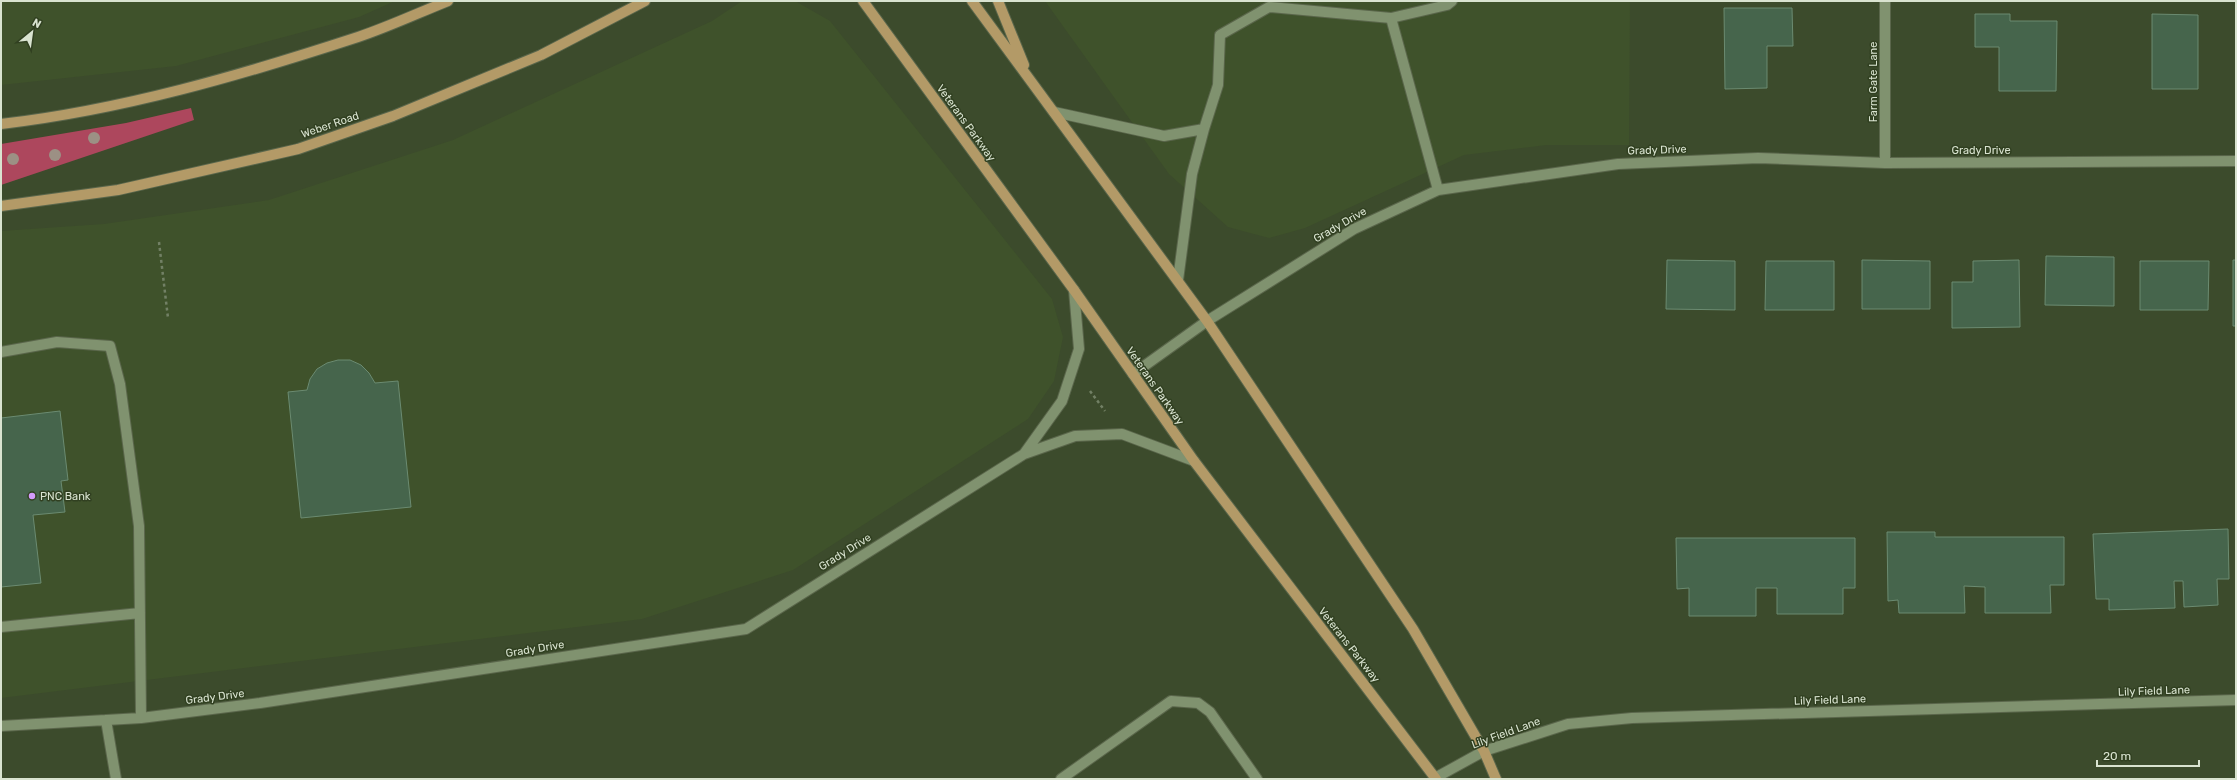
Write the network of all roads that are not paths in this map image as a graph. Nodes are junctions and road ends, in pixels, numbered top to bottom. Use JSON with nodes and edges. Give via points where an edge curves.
{"nodes":[{"id":1,"x":448,"y":1,"type":"edge"},
{"id":2,"x":645,"y":1,"type":"edge"},
{"id":3,"x":863,"y":1,"type":"edge"},
{"id":4,"x":972,"y":1,"type":"edge"},
{"id":5,"x":998,"y":1,"type":"edge"},
{"id":6,"x":1452,"y":1,"type":"edge"},
{"id":7,"x":1885,"y":1,"type":"edge"},
{"id":8,"x":1391,"y":18,"type":"junction"},
{"id":9,"x":1031,"y":80,"type":"junction"},
{"id":10,"x":1054,"y":112,"type":"junction"},
{"id":11,"x":1,"y":124,"type":"edge"},
{"id":12,"x":1204,"y":130,"type":"junction"},
{"id":13,"x":2236,"y":161,"type":"edge"},
{"id":14,"x":1885,"y":163,"type":"junction"},
{"id":15,"x":1438,"y":190,"type":"junction"},
{"id":16,"x":1,"y":206,"type":"edge"},
{"id":17,"x":1178,"y":280,"type":"junction"},
{"id":18,"x":1074,"y":290,"type":"junction"},
{"id":19,"x":1207,"y":321,"type":"junction"},
{"id":20,"x":1,"y":352,"type":"edge"},
{"id":21,"x":1132,"y":374,"type":"junction"},
{"id":22,"x":1024,"y":454,"type":"junction"},
{"id":23,"x":1194,"y":461,"type":"junction"},
{"id":24,"x":140,"y":613,"type":"junction"},
{"id":25,"x":1,"y":628,"type":"edge"},
{"id":26,"x":2236,"y":700,"type":"edge"},
{"id":27,"x":141,"y":718,"type":"junction"},
{"id":28,"x":106,"y":720,"type":"junction"},
{"id":29,"x":1,"y":726,"type":"edge"},
{"id":30,"x":1484,"y":751,"type":"junction"},
{"id":31,"x":1436,"y":778,"type":"edge"},
{"id":32,"x":116,"y":779,"type":"edge"},
{"id":33,"x":1061,"y":779,"type":"edge"},
{"id":34,"x":1257,"y":779,"type":"edge"},
{"id":35,"x":1496,"y":779,"type":"edge"}],
"edges":[{"from":1,"to":11,"type":"main road","via":[[359,37],[219,79],[96,109]]},
{"from":2,"to":16,"type":"main road","name":"Weber Road","via":[[541,55],[393,116],[298,149],[118,190]]},
{"from":3,"to":18,"type":"main road","name":"Veterans Parkway"},
{"from":4,"to":9,"type":"main road"},
{"from":5,"to":9,"type":"main road"},
{"from":6,"to":8,"type":"street","via":[[1447,5]]},
{"from":7,"to":14,"type":"street","name":"Farm Gate Lane"},
{"from":8,"to":12,"type":"street","via":[[1269,8],[1220,35],[1218,85]]},
{"from":8,"to":15,"type":"street"},
{"from":9,"to":10,"type":"main road"},
{"from":10,"to":12,"type":"street","via":[[1164,136]]},
{"from":10,"to":17,"type":"main road"},
{"from":12,"to":17,"type":"street","via":[[1192,174]]},
{"from":13,"to":14,"type":"street","name":"Grady Drive"},
{"from":14,"to":15,"type":"street","name":"Grady Drive","via":[[1758,158],[1631,163]]},
{"from":15,"to":19,"type":"street","name":"Grady Drive","via":[[1354,229]]},
{"from":17,"to":19,"type":"main road"},
{"from":18,"to":21,"type":"main road","name":"Veterans Parkway"},
{"from":18,"to":22,"type":"street","name":"Grady Drive","via":[[1079,349],[1062,401]]},
{"from":19,"to":21,"type":"street","name":"Grady Drive"},
{"from":19,"to":30,"type":"main road","via":[[1413,629]]},
{"from":20,"to":24,"type":"street","via":[[57,342],[110,346],[120,384],[139,526]]},
{"from":21,"to":23,"type":"main road","name":"Veterans Parkway"},
{"from":22,"to":23,"type":"street","name":"Grady Drive","via":[[1075,436],[1118,434]]},
{"from":22,"to":27,"type":"street","name":"Grady Drive","via":[[746,629],[260,703]]},
{"from":23,"to":31,"type":"main road","name":"Veterans Parkway"},
{"from":24,"to":25,"type":"street"},
{"from":24,"to":27,"type":"street"},
{"from":26,"to":30,"type":"street","name":"Lily Field Lane","via":[[1632,718],[1568,724]]},
{"from":27,"to":28,"type":"street","name":"Grady Drive"},
{"from":28,"to":29,"type":"street","name":"Grady Drive"},
{"from":28,"to":32,"type":"street"},
{"from":30,"to":31,"type":"street","name":"Lily Field Lane"},
{"from":30,"to":35,"type":"main road"},
{"from":33,"to":34,"type":"street","via":[[1171,701],[1198,703],[1210,712]]}]}
